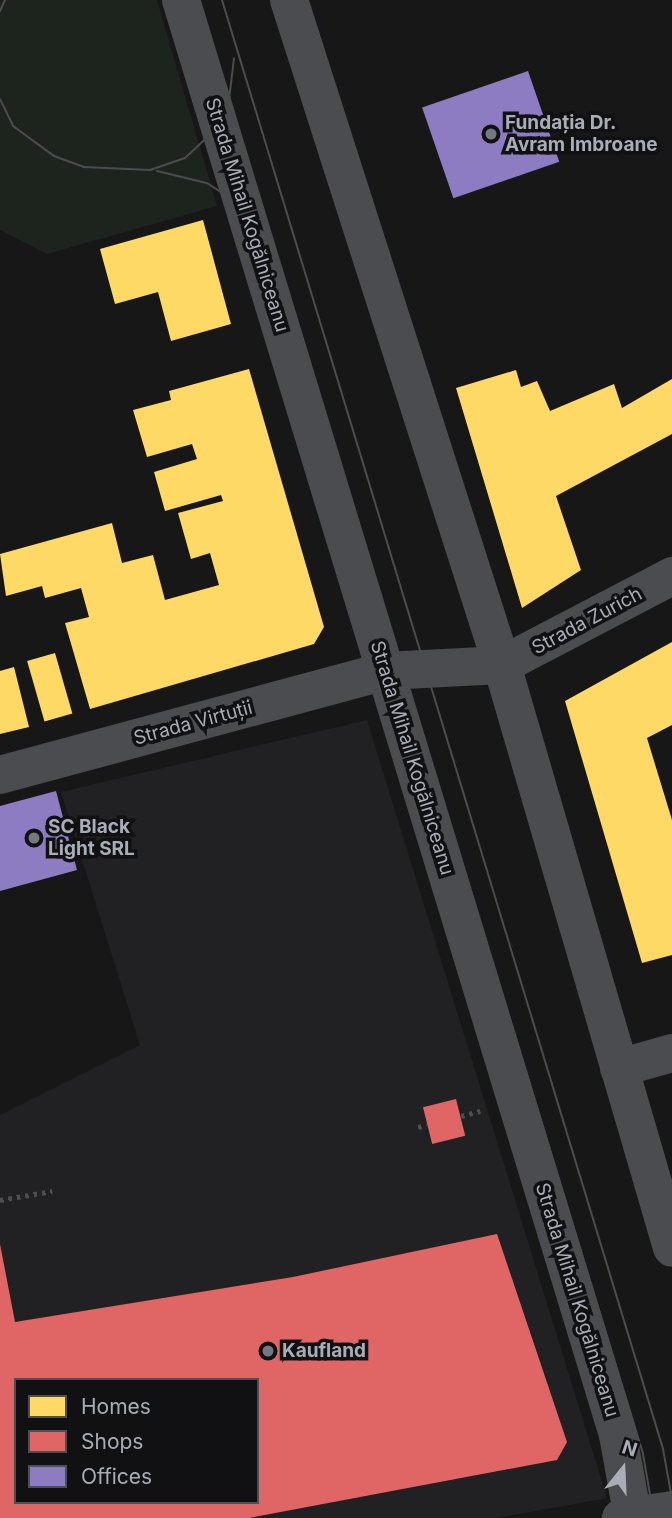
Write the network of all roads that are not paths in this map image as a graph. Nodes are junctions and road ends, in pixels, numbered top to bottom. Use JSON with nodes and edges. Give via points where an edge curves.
{"nodes":[{"id":1,"x":181,"y":0,"type":"edge"},
{"id":2,"x":289,"y":0,"type":"edge"},
{"id":3,"x":672,"y":576,"type":"edge"},
{"id":4,"x":502,"y":665,"type":"junction"},
{"id":5,"x":386,"y":671,"type":"junction"},
{"id":6,"x":0,"y":775,"type":"edge"},
{"id":7,"x":672,"y":1053,"type":"edge"},
{"id":8,"x":619,"y":1068,"type":"junction"},
{"id":9,"x":672,"y":1248,"type":"edge"},
{"id":10,"x":672,"y":1510,"type":"edge"},
{"id":11,"x":629,"y":1517,"type":"edge"}],
"edges":[{"from":1,"to":5,"type":"street","name":"Strada Mihail Kogălniceanu"},
{"from":2,"to":4,"type":"street"},
{"from":3,"to":4,"type":"street","name":"Strada Zurich"},
{"from":4,"to":5,"type":"street","name":"Strada Virtuții"},
{"from":4,"to":8,"type":"street"},
{"from":5,"to":6,"type":"street","name":"Strada Virtuții"},
{"from":5,"to":11,"type":"street","name":"Strada Mihail Kogălniceanu","via":[[618,1435]]},
{"from":7,"to":8,"type":"street"},
{"from":8,"to":9,"type":"street"},
{"from":10,"to":11,"type":"street"}]}
